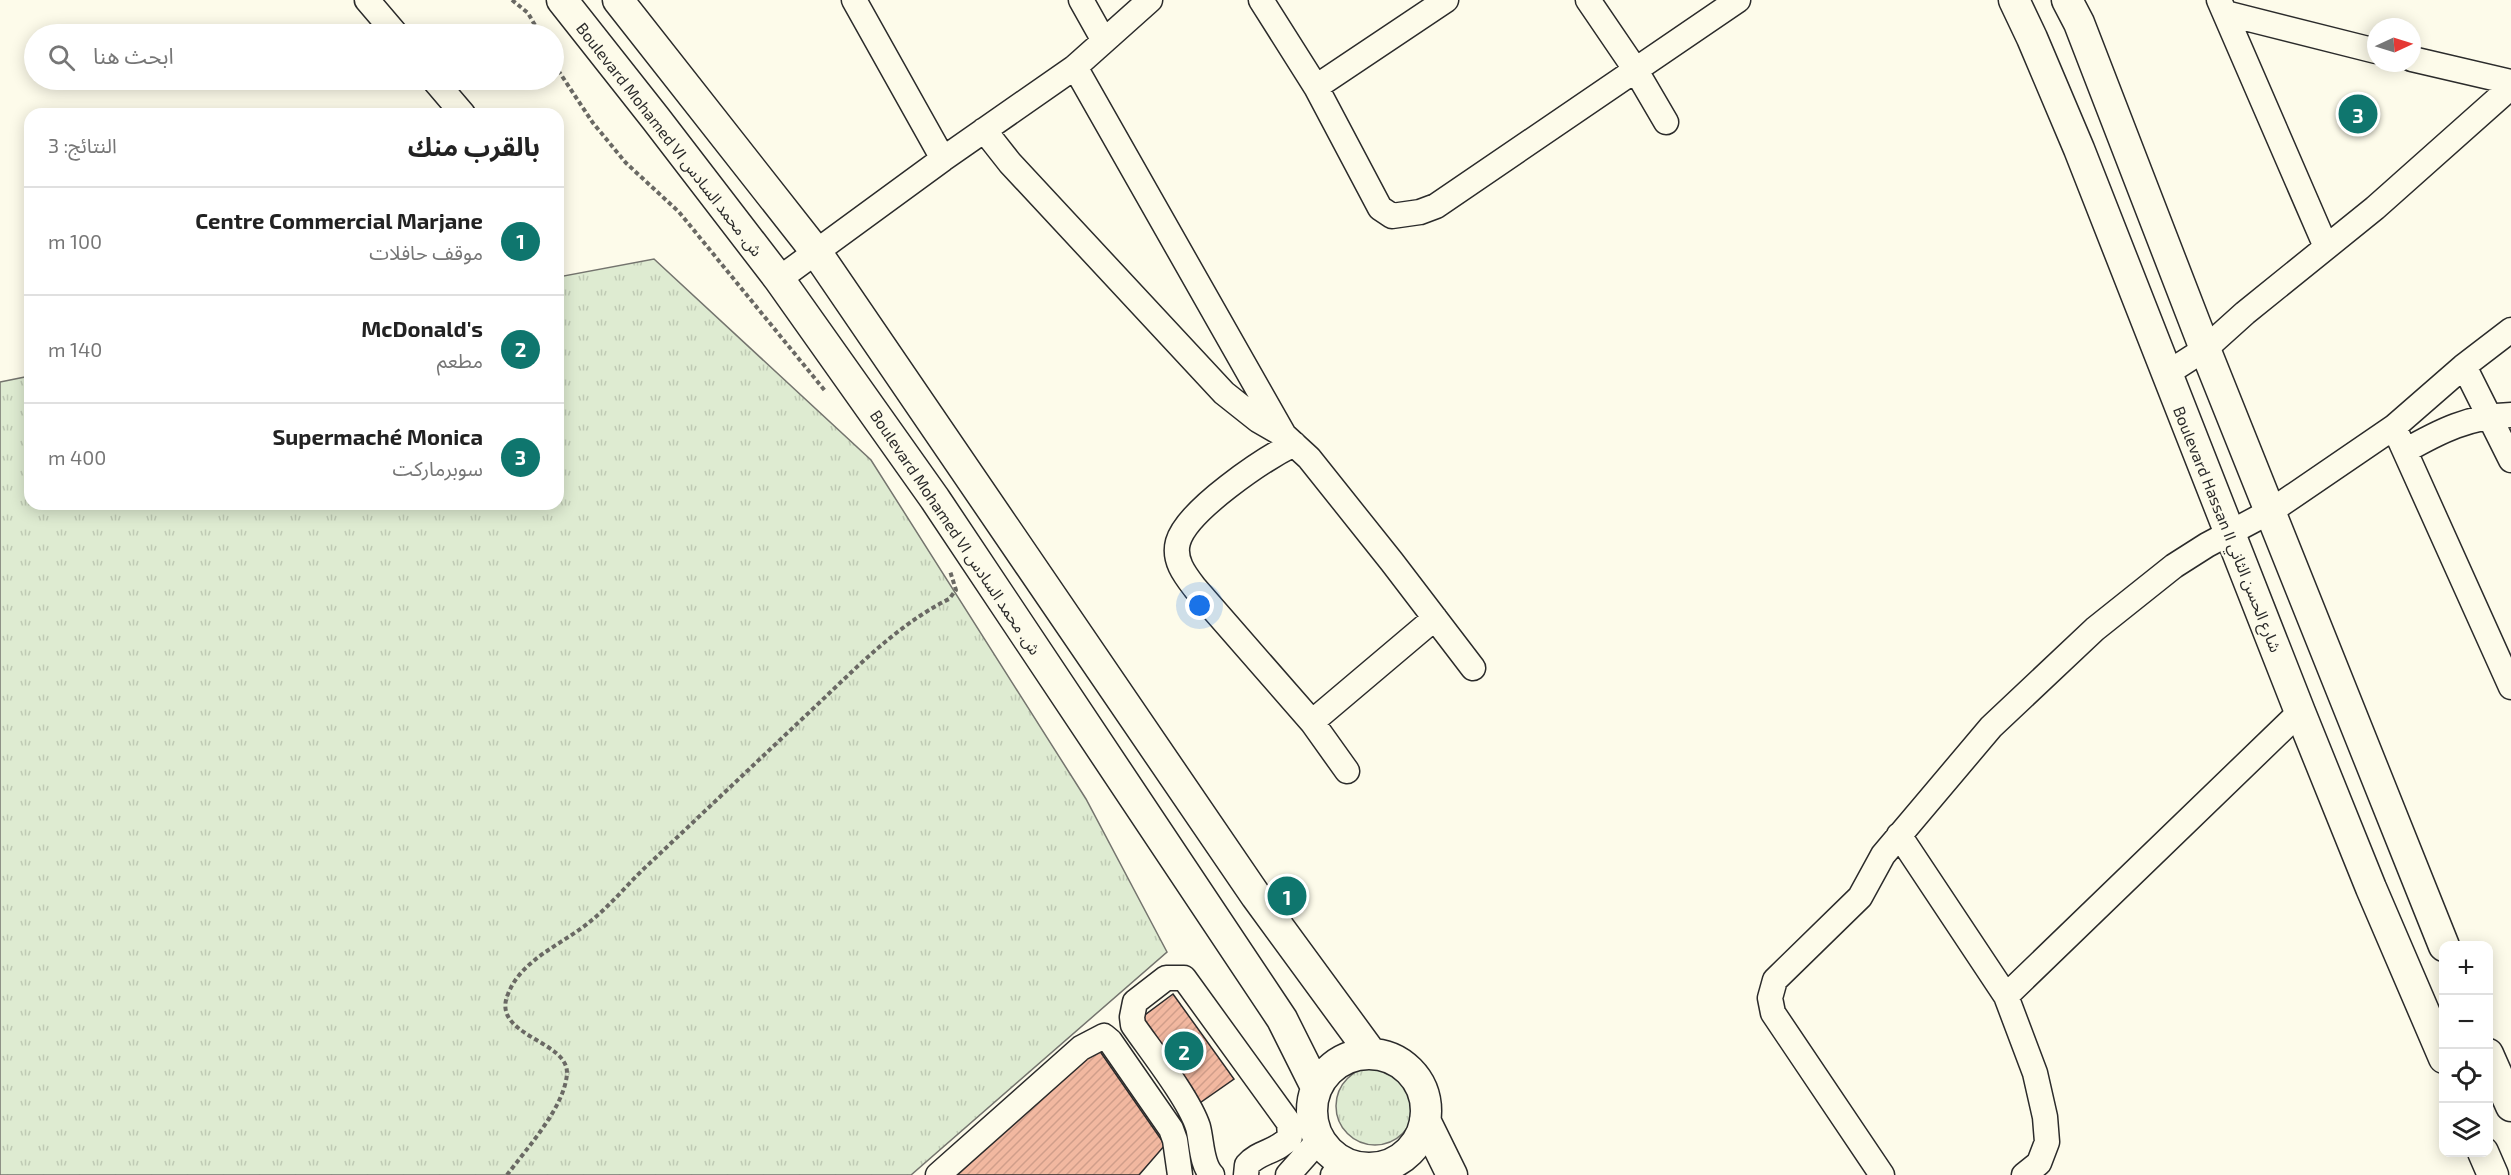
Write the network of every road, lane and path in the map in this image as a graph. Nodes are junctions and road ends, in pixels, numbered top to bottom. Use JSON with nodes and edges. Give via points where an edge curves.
{"nodes":[{"id":1,"x":367,"y":0,"type":"edge"},
{"id":2,"x":512,"y":0,"type":"edge"},
{"id":3,"x":562,"y":0,"type":"edge"},
{"id":4,"x":618,"y":0,"type":"edge"},
{"id":5,"x":854,"y":0,"type":"edge"},
{"id":6,"x":1081,"y":0,"type":"edge"},
{"id":7,"x":1150,"y":0,"type":"edge"},
{"id":8,"x":1261,"y":0,"type":"edge"},
{"id":9,"x":1446,"y":0,"type":"edge"},
{"id":10,"x":1588,"y":0,"type":"edge"},
{"id":11,"x":1738,"y":0,"type":"edge"},
{"id":12,"x":2014,"y":0,"type":"edge"},
{"id":13,"x":2067,"y":0,"type":"edge"},
{"id":14,"x":2222,"y":7,"type":"edge"},
{"id":15,"x":387,"y":24,"type":"edge"},
{"id":16,"x":534,"y":24,"type":"edge"},
{"id":17,"x":1104,"y":41,"type":"junction"},
{"id":18,"x":2367,"y":48,"type":"edge"},
{"id":19,"x":2421,"y":61,"type":"edge"},
{"id":20,"x":1075,"y":67,"type":"junction"},
{"id":21,"x":1635,"y":69,"type":"junction"},
{"id":22,"x":564,"y":79,"type":"edge"},
{"id":23,"x":2511,"y":82,"type":"edge"},
{"id":24,"x":1316,"y":87,"type":"junction"},
{"id":25,"x":2511,"y":87,"type":"edge"},
{"id":26,"x":443,"y":90,"type":"edge"},
{"id":27,"x":458,"y":108,"type":"edge"},
{"id":28,"x":1666,"y":122,"type":"dead end"},
{"id":29,"x":984,"y":130,"type":"junction"},
{"id":30,"x":943,"y":159,"type":"junction"},
{"id":31,"x":2326,"y":247,"type":"junction"},
{"id":32,"x":817,"y":253,"type":"junction"},
{"id":33,"x":779,"y":279,"type":"junction"},
{"id":34,"x":2511,"y":330,"type":"edge"},
{"id":35,"x":2205,"y":349,"type":"junction"},
{"id":36,"x":2464,"y":366,"type":"junction"},
{"id":37,"x":2166,"y":374,"type":"junction"},
{"id":38,"x":828,"y":395,"type":"dead end"},
{"id":39,"x":2499,"y":416,"type":"edge"},
{"id":40,"x":2394,"y":427,"type":"junction"},
{"id":41,"x":1289,"y":439,"type":"junction"},
{"id":42,"x":2405,"y":451,"type":"junction"},
{"id":43,"x":2511,"y":460,"type":"edge"},
{"id":44,"x":2271,"y":511,"type":"junction"},
{"id":45,"x":2231,"y":533,"type":"junction"},
{"id":46,"x":948,"y":566,"type":"dead end"},
{"id":47,"x":1435,"y":618,"type":"junction"},
{"id":48,"x":1473,"y":668,"type":"dead end"},
{"id":49,"x":2511,"y":687,"type":"edge"},
{"id":50,"x":2300,"y":712,"type":"junction"},
{"id":51,"x":1312,"y":722,"type":"junction"},
{"id":52,"x":1347,"y":771,"type":"dead end"},
{"id":53,"x":1899,"y":836,"type":"junction"},
{"id":54,"x":1257,"y":896,"type":"junction"},
{"id":55,"x":1219,"y":924,"type":"junction"},
{"id":56,"x":2442,"y":941,"type":"edge"},
{"id":57,"x":2006,"y":996,"type":"junction"},
{"id":58,"x":2440,"y":1049,"type":"edge"},
{"id":59,"x":1371,"y":1053,"type":"junction"},
{"id":60,"x":2493,"y":1065,"type":"edge"},
{"id":61,"x":1316,"y":1087,"type":"junction"},
{"id":62,"x":2511,"y":1106,"type":"edge"},
{"id":63,"x":1425,"y":1120,"type":"junction"},
{"id":64,"x":1319,"y":1140,"type":"junction"},
{"id":65,"x":2485,"y":1157,"type":"edge"},
{"id":66,"x":1338,"y":1169,"type":"edge"},
{"id":67,"x":1175,"y":1171,"type":"edge"},
{"id":68,"x":1380,"y":1171,"type":"edge"},
{"id":69,"x":507,"y":1175,"type":"edge"},
{"id":70,"x":938,"y":1175,"type":"edge"},
{"id":71,"x":1212,"y":1175,"type":"edge"},
{"id":72,"x":1246,"y":1175,"type":"edge"},
{"id":73,"x":1288,"y":1175,"type":"edge"},
{"id":74,"x":1452,"y":1175,"type":"edge"},
{"id":75,"x":1882,"y":1175,"type":"edge"},
{"id":76,"x":2024,"y":1175,"type":"edge"},
{"id":77,"x":2493,"y":1175,"type":"edge"}],
"edges":[{"from":1,"to":15,"type":"street"},
{"from":2,"to":16,"type":"path"},
{"from":3,"to":33,"type":"main road","name":"Boulevard Mohamed VI ش. محمد السادس"},
{"from":4,"to":32,"type":"main road"},
{"from":5,"to":30,"type":"street"},
{"from":6,"to":17,"type":"street"},
{"from":7,"to":17,"type":"street"},
{"from":8,"to":24,"type":"street"},
{"from":9,"to":24,"type":"street"},
{"from":10,"to":21,"type":"street"},
{"from":11,"to":21,"type":"street"},
{"from":12,"to":37,"type":"main road","name":"Boulevard Hassan II شارع الحسن الثاني","via":[[2079,149]]},
{"from":13,"to":35,"type":"main road"},
{"from":14,"to":18,"type":"street"},
{"from":14,"to":31,"type":"street"},
{"from":17,"to":20,"type":"street"},
{"from":19,"to":23,"type":"street"},
{"from":20,"to":29,"type":"street"},
{"from":20,"to":41,"type":"street"},
{"from":21,"to":24,"type":"street","via":[[1436,206],[1420,213],[1392,216],[1380,208]]},
{"from":21,"to":28,"type":"street"},
{"from":22,"to":38,"type":"path","via":[[626,163],[679,212]]},
{"from":25,"to":31,"type":"street"},
{"from":26,"to":27,"type":"street"},
{"from":29,"to":30,"type":"street"},
{"from":29,"to":41,"type":"street","via":[[1010,163],[1224,393]]},
{"from":30,"to":32,"type":"street"},
{"from":31,"to":35,"type":"street"},
{"from":32,"to":33,"type":"street"},
{"from":32,"to":54,"type":"main road"},
{"from":33,"to":55,"type":"main road","name":"Boulevard Mohamed VI ش. محمد السادس","via":[[935,499]]},
{"from":34,"to":36,"type":"street"},
{"from":35,"to":37,"type":"street"},
{"from":35,"to":44,"type":"main road"},
{"from":36,"to":39,"type":"street"},
{"from":36,"to":40,"type":"street"},
{"from":37,"to":45,"type":"main road","name":"Boulevard Hassan II شارع الحسن الثاني"},
{"from":39,"to":42,"type":"street","via":[[2437,433]]},
{"from":39,"to":43,"type":"street"},
{"from":40,"to":42,"type":"street"},
{"from":40,"to":44,"type":"street"},
{"from":41,"to":47,"type":"street","via":[[1338,491]]},
{"from":41,"to":51,"type":"street","via":[[1192,519],[1177,544],[1178,560],[1195,588]]},
{"from":42,"to":49,"type":"street"},
{"from":44,"to":45,"type":"street"},
{"from":44,"to":56,"type":"main road"},
{"from":45,"to":50,"type":"main road","name":"Boulevard Hassan II شارع الحسن الثاني"},
{"from":45,"to":53,"type":"street","via":[[2174,566],[2095,629],[1991,727]]},
{"from":46,"to":69,"type":"path","via":[[955,584],[952,597],[884,642],[592,920],[520,972],[506,999],[507,1013],[526,1035],[560,1057],[567,1072],[558,1103]]},
{"from":47,"to":48,"type":"street"},
{"from":47,"to":51,"type":"street"},
{"from":50,"to":57,"type":"street"},
{"from":50,"to":58,"type":"main road","name":"Boulevard Hassan II شارع الحسن الثاني"},
{"from":51,"to":52,"type":"street"},
{"from":53,"to":57,"type":"street"},
{"from":53,"to":75,"type":"street","via":[[1883,855],[1860,897],[1782,972],[1775,980],[1770,998],[1773,1013]]},
{"from":54,"to":55,"type":"main road"},
{"from":54,"to":59,"type":"main road"},
{"from":55,"to":61,"type":"main road","name":"Boulevard Mohamed VI ش. محمد السادس","via":[[1282,1019]]},
{"from":57,"to":76,"type":"street","via":[[2035,1073],[2045,1117],[2047,1143],[2040,1163]]},
{"from":59,"to":61,"type":"main road","via":[[1349,1057],[1330,1069]]},
{"from":59,"to":63,"type":"main road","via":[[1406,1068],[1425,1101]]},
{"from":60,"to":62,"type":"main road"},
{"from":61,"to":64,"type":"main road","via":[[1311,1114]]},
{"from":63,"to":68,"type":"main road","via":[[1408,1153]]},
{"from":63,"to":74,"type":"main road"},
{"from":64,"to":66,"type":"main road"},
{"from":64,"to":73,"type":"street"},
{"from":65,"to":77,"type":"main road"},
{"from":66,"to":68,"type":"main road"},
{"from":67,"to":70,"type":"street","via":[[1178,1151],[1171,1129],[1104,1036],[1081,1048]]},
{"from":71,"to":72,"type":"street","via":[[1206,1169],[1195,1118],[1133,1025],[1135,1002],[1166,978],[1184,978],[1289,1123],[1290,1137],[1283,1147],[1255,1156],[1246,1165]]}]}
